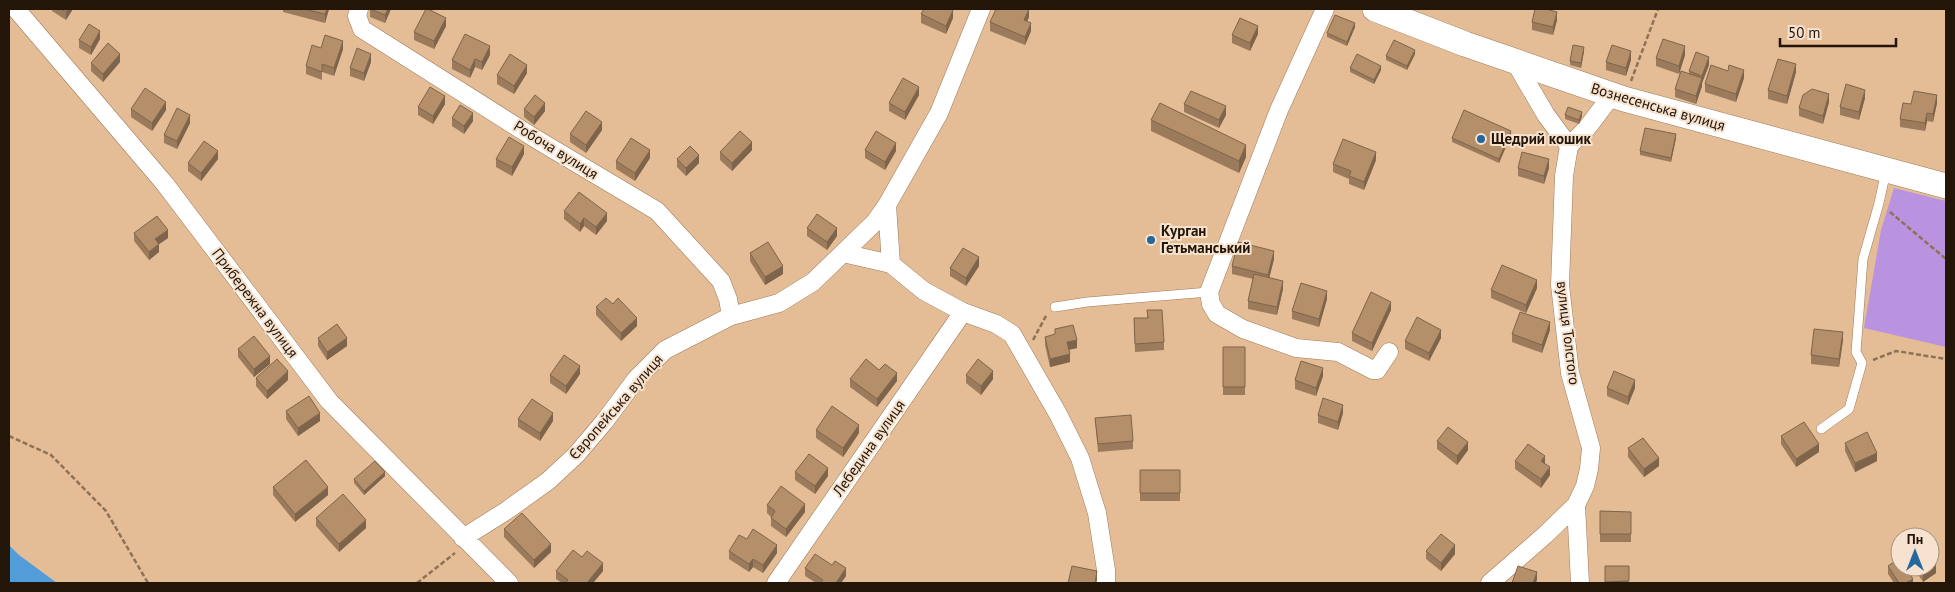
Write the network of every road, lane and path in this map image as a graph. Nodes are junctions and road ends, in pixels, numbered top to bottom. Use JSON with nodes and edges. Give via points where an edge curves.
{"nodes":[{"id":1,"x":16,"y":9,"type":"edge"},
{"id":2,"x":359,"y":9,"type":"edge"},
{"id":3,"x":1325,"y":9,"type":"edge"},
{"id":4,"x":1375,"y":9,"type":"edge"},
{"id":5,"x":1658,"y":9,"type":"edge"},
{"id":6,"x":974,"y":11,"type":"edge"},
{"id":7,"x":1515,"y":62,"type":"junction"},
{"id":8,"x":1618,"y":97,"type":"junction"},
{"id":9,"x":1569,"y":146,"type":"junction"},
{"id":10,"x":1886,"y":170,"type":"junction"},
{"id":11,"x":1946,"y":186,"type":"edge"},
{"id":12,"x":1879,"y":203,"type":"junction"},
{"id":13,"x":888,"y":205,"type":"junction"},
{"id":14,"x":843,"y":253,"type":"junction"},
{"id":15,"x":1946,"y":259,"type":"edge"},
{"id":16,"x":891,"y":264,"type":"junction"},
{"id":17,"x":1209,"y":292,"type":"junction"},
{"id":18,"x":1055,"y":307,"type":"joint"},
{"id":19,"x":963,"y":312,"type":"junction"},
{"id":20,"x":731,"y":316,"type":"junction"},
{"id":21,"x":1023,"y":349,"type":"junction"},
{"id":22,"x":1389,"y":352,"type":"dead end"},
{"id":23,"x":1946,"y":359,"type":"edge"},
{"id":24,"x":1862,"y":364,"type":"junction"},
{"id":25,"x":1821,"y":429,"type":"dead end"},
{"id":26,"x":9,"y":436,"type":"edge"},
{"id":27,"x":1576,"y":505,"type":"junction"},
{"id":28,"x":466,"y":540,"type":"junction"},
{"id":29,"x":148,"y":583,"type":"edge"},
{"id":30,"x":417,"y":583,"type":"edge"},
{"id":31,"x":509,"y":583,"type":"edge"},
{"id":32,"x":776,"y":583,"type":"edge"},
{"id":33,"x":1106,"y":583,"type":"edge"},
{"id":34,"x":1490,"y":583,"type":"edge"},
{"id":35,"x":1580,"y":583,"type":"edge"}],
"edges":[{"from":1,"to":28,"type":"street","name":"Прибережна вулиця","via":[[165,184],[329,401]]},
{"from":2,"to":20,"type":"street","name":"Робоча вулиця","via":[[357,16],[362,29],[656,211],[721,280]]},
{"from":3,"to":17,"type":"street","via":[[1279,110]]},
{"from":4,"to":7,"type":"main road","name":"Вознесенська вулиця"},
{"from":5,"to":8,"type":"path"},
{"from":6,"to":13,"type":"street","name":"Європейська вулиця","via":[[939,113]]},
{"from":7,"to":8,"type":"main road","name":"Вознесенська вулиця"},
{"from":7,"to":9,"type":"street","via":[[1546,115]]},
{"from":8,"to":9,"type":"street"},
{"from":8,"to":10,"type":"main road","name":"Вознесенська вулиця"},
{"from":9,"to":27,"type":"street","name":"вулиця Толстого","via":[[1564,176],[1560,285],[1570,373],[1591,448],[1585,486]]},
{"from":10,"to":11,"type":"main road","name":"Вознесенська вулиця"},
{"from":10,"to":12,"type":"lane"},
{"from":12,"to":15,"type":"path"},
{"from":12,"to":24,"type":"lane","via":[[1863,259],[1856,352]]},
{"from":13,"to":14,"type":"street","name":"Європейська вулиця"},
{"from":13,"to":16,"type":"street"},
{"from":14,"to":16,"type":"street"},
{"from":14,"to":20,"type":"street","name":"Європейська вулиця","via":[[813,282],[779,303]]},
{"from":16,"to":19,"type":"street","via":[[924,291]]},
{"from":17,"to":18,"type":"lane"},
{"from":17,"to":22,"type":"street","via":[[1217,314],[1243,329],[1296,348],[1338,352],[1373,370],[1377,370]]},
{"from":18,"to":21,"type":"path","via":[[1048,311],[1030,344]]},
{"from":19,"to":21,"type":"street","via":[[996,324],[1012,334]]},
{"from":19,"to":32,"type":"street","name":"Лебедина вулиця"},
{"from":20,"to":28,"type":"street","name":"Європейська вулиця","via":[[665,350],[637,378],[576,455],[548,481]]},
{"from":21,"to":33,"type":"street","via":[[1080,458],[1097,513]]},
{"from":23,"to":24,"type":"path","via":[[1896,351]]},
{"from":24,"to":25,"type":"lane","via":[[1849,409]]},
{"from":26,"to":29,"type":"path","via":[[51,455],[106,511]]},
{"from":27,"to":34,"type":"street"},
{"from":27,"to":35,"type":"street","name":"вулиця Толстого"},
{"from":28,"to":30,"type":"path"},
{"from":28,"to":31,"type":"street","name":"Прибережна вулиця"}]}
